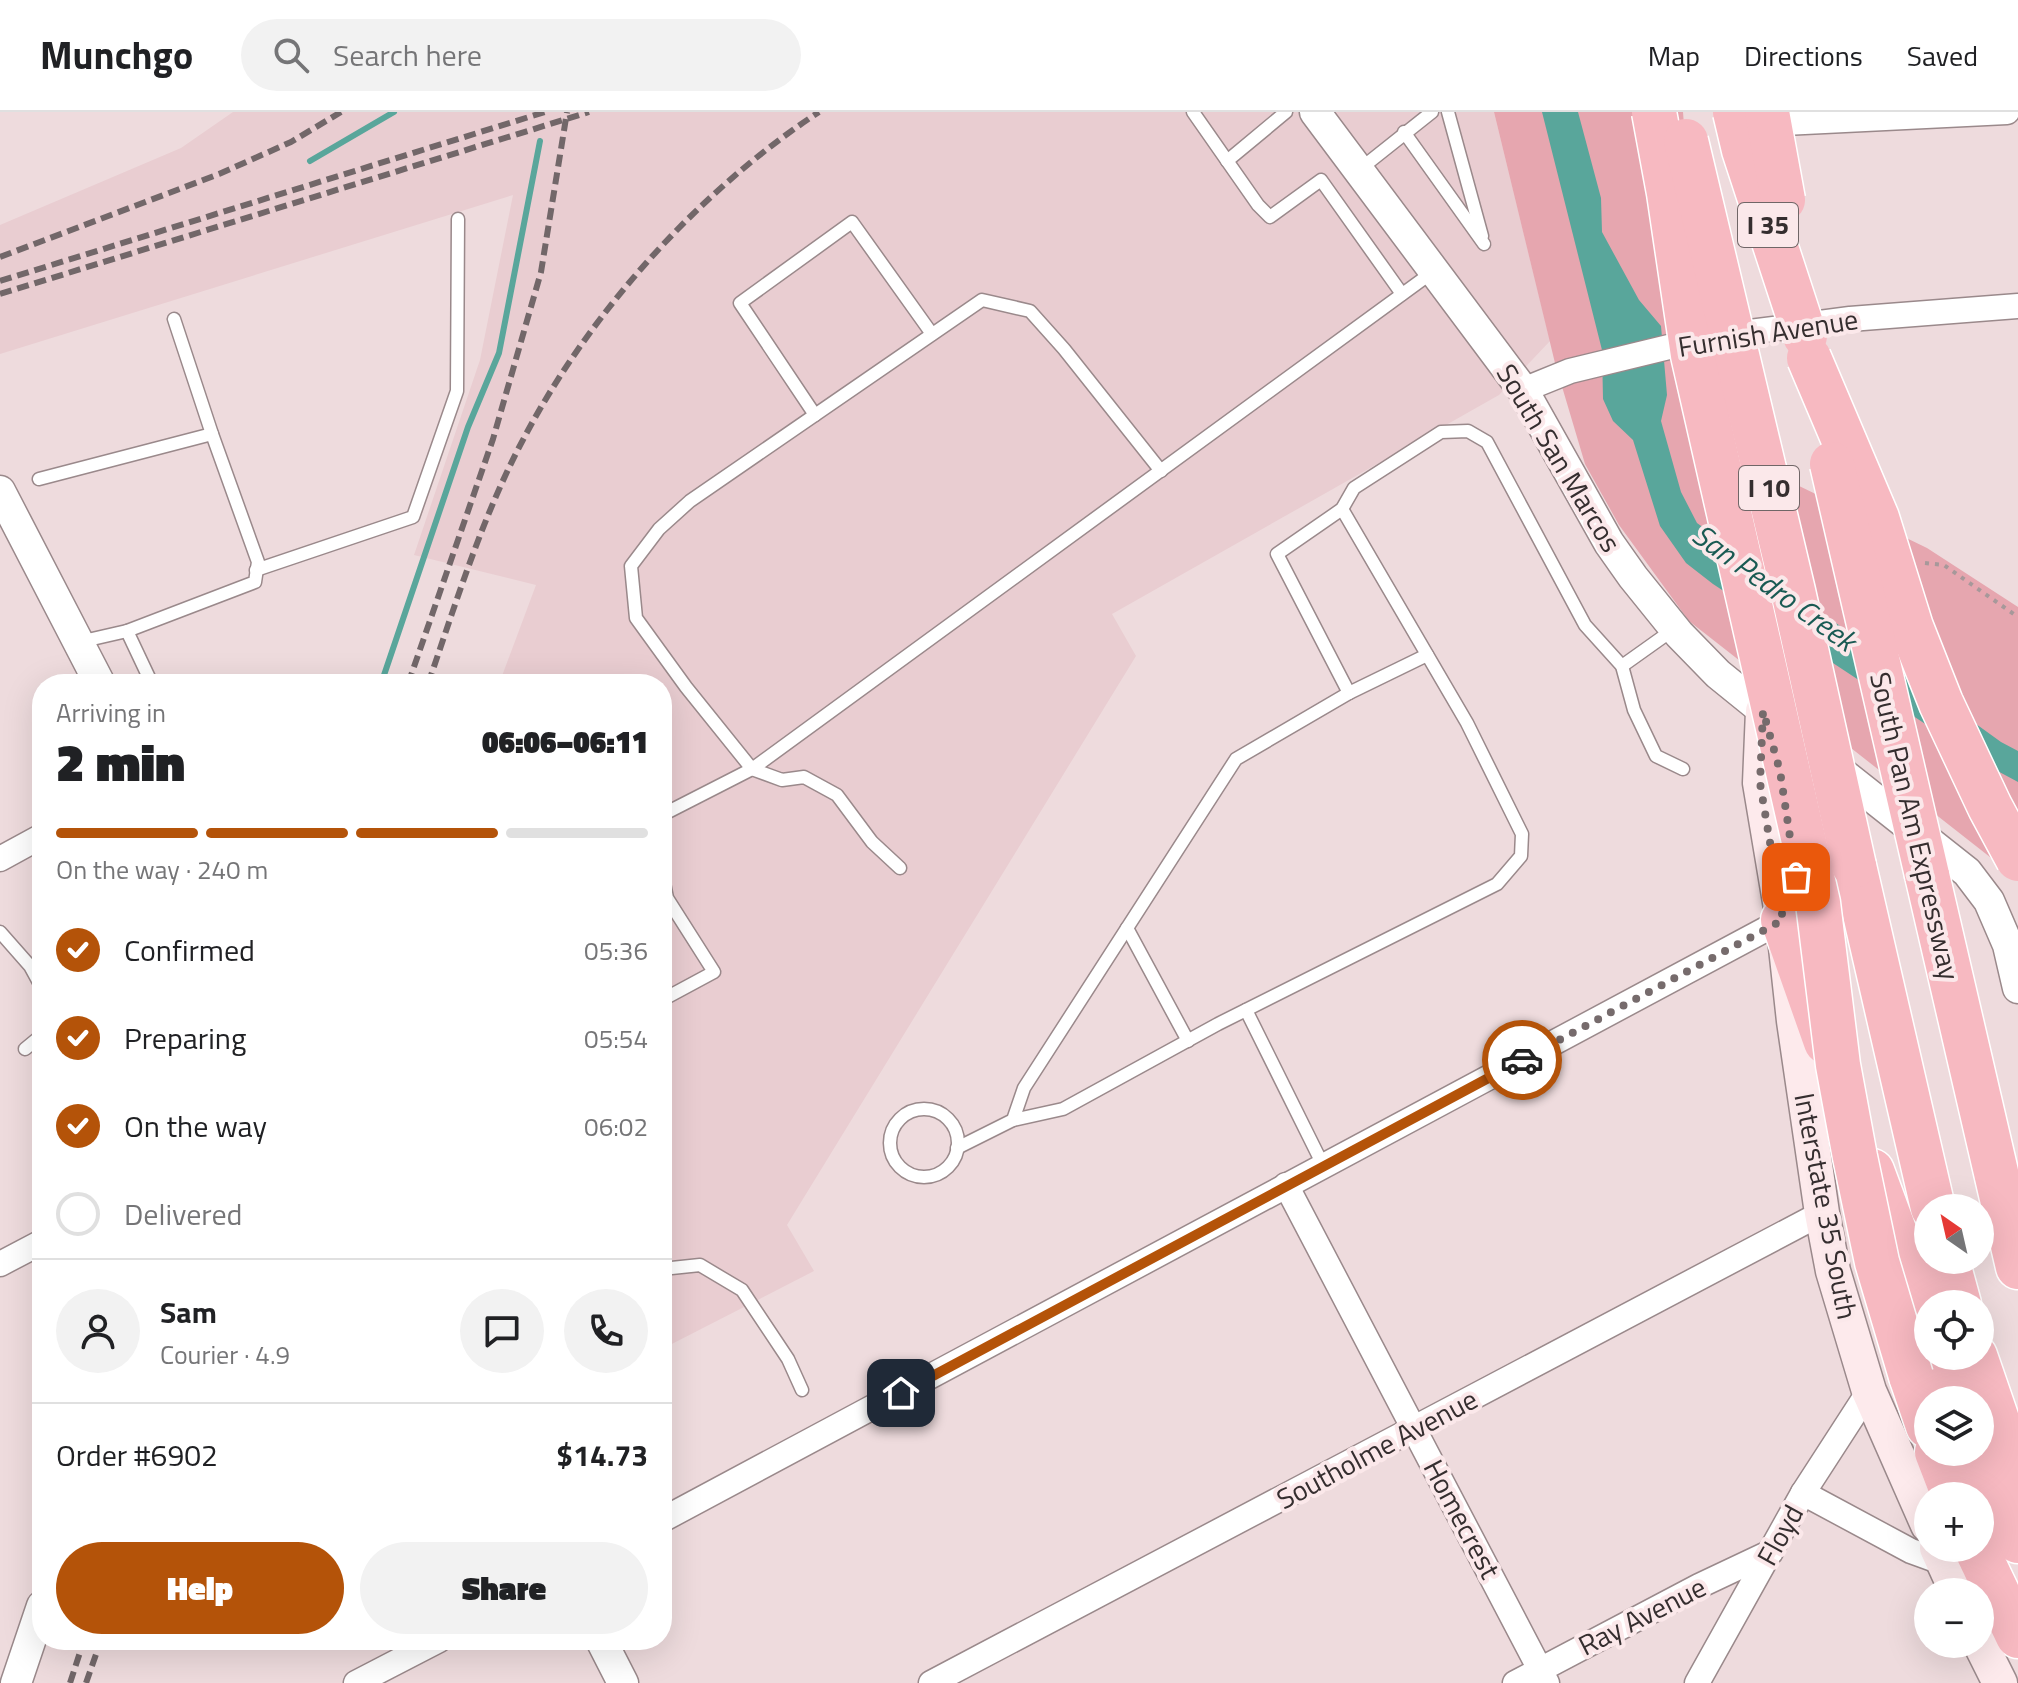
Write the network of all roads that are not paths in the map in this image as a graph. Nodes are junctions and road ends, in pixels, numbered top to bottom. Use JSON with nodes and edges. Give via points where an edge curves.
{"nodes":[{"id":1,"x":1286,"y":112,"type":"edge"},
{"id":2,"x":1315,"y":112,"type":"edge"},
{"id":3,"x":1432,"y":112,"type":"edge"},
{"id":4,"x":1448,"y":112,"type":"edge"},
{"id":5,"x":1654,"y":112,"type":"edge"},
{"id":6,"x":1678,"y":112,"type":"edge"},
{"id":7,"x":1735,"y":112,"type":"edge"},
{"id":8,"x":2007,"y":112,"type":"edge"},
{"id":9,"x":1196,"y":113,"type":"edge"},
{"id":10,"x":1777,"y":116,"type":"edge"},
{"id":11,"x":1404,"y":132,"type":"junction"},
{"id":12,"x":1227,"y":161,"type":"junction"},
{"id":13,"x":1359,"y":170,"type":"junction"},
{"id":14,"x":458,"y":219,"type":"dead end"},
{"id":15,"x":1434,"y":271,"type":"junction"},
{"id":16,"x":1402,"y":294,"type":"junction"},
{"id":17,"x":2018,"y":306,"type":"edge"},
{"id":18,"x":174,"y":319,"type":"dead end"},
{"id":19,"x":932,"y":334,"type":"junction"},
{"id":20,"x":1807,"y":347,"type":"junction"},
{"id":21,"x":1536,"y":384,"type":"junction"},
{"id":22,"x":815,"y":415,"type":"junction"},
{"id":23,"x":212,"y":434,"type":"junction"},
{"id":24,"x":1161,"y":471,"type":"junction"},
{"id":25,"x":39,"y":479,"type":"dead end"},
{"id":26,"x":0,"y":491,"type":"edge"},
{"id":27,"x":1342,"y":509,"type":"junction"},
{"id":28,"x":256,"y":570,"type":"junction"},
{"id":29,"x":1674,"y":629,"type":"junction"},
{"id":30,"x":127,"y":631,"type":"junction"},
{"id":31,"x":79,"y":642,"type":"junction"},
{"id":32,"x":1427,"y":655,"type":"junction"},
{"id":33,"x":1622,"y":666,"type":"junction"},
{"id":34,"x":95,"y":674,"type":"edge"},
{"id":35,"x":147,"y":674,"type":"edge"},
{"id":36,"x":1349,"y":693,"type":"junction"},
{"id":37,"x":1763,"y":711,"type":"junction"},
{"id":38,"x":752,"y":769,"type":"junction"},
{"id":39,"x":1683,"y":769,"type":"dead end"},
{"id":40,"x":672,"y":810,"type":"edge"},
{"id":41,"x":32,"y":841,"type":"edge"},
{"id":42,"x":0,"y":859,"type":"edge"},
{"id":43,"x":2018,"y":859,"type":"edge"},
{"id":44,"x":900,"y":868,"type":"dead end"},
{"id":45,"x":672,"y":906,"type":"edge"},
{"id":46,"x":1783,"y":920,"type":"junction"},
{"id":47,"x":1127,"y":928,"type":"junction"},
{"id":48,"x":0,"y":932,"type":"edge"},
{"id":49,"x":32,"y":970,"type":"edge"},
{"id":50,"x":2018,"y":988,"type":"edge"},
{"id":51,"x":672,"y":995,"type":"edge"},
{"id":52,"x":1246,"y":1010,"type":"junction"},
{"id":53,"x":1188,"y":1041,"type":"junction"},
{"id":54,"x":32,"y":1043,"type":"edge"},
{"id":55,"x":25,"y":1049,"type":"dead end"},
{"id":56,"x":1013,"y":1120,"type":"junction"},
{"id":57,"x":957,"y":1148,"type":"junction"},
{"id":58,"x":1323,"y":1165,"type":"junction"},
{"id":59,"x":1286,"y":1185,"type":"junction"},
{"id":60,"x":1930,"y":1194,"type":"edge"},
{"id":61,"x":1822,"y":1213,"type":"junction"},
{"id":62,"x":32,"y":1247,"type":"edge"},
{"id":63,"x":0,"y":1264,"type":"edge"},
{"id":64,"x":2018,"y":1267,"type":"edge"},
{"id":65,"x":672,"y":1268,"type":"edge"},
{"id":66,"x":1916,"y":1290,"type":"edge"},
{"id":67,"x":1914,"y":1341,"type":"edge"},
{"id":68,"x":1930,"y":1370,"type":"edge"},
{"id":69,"x":1980,"y":1370,"type":"edge"},
{"id":70,"x":1944,"y":1386,"type":"edge"},
{"id":71,"x":802,"y":1390,"type":"dead end"},
{"id":72,"x":1869,"y":1391,"type":"junction"},
{"id":73,"x":1416,"y":1429,"type":"junction"},
{"id":74,"x":1982,"y":1466,"type":"edge"},
{"id":75,"x":2018,"y":1481,"type":"edge"},
{"id":76,"x":1803,"y":1493,"type":"junction"},
{"id":77,"x":1914,"y":1493,"type":"edge"},
{"id":78,"x":672,"y":1515,"type":"edge"},
{"id":79,"x":2018,"y":1541,"type":"edge"},
{"id":80,"x":1771,"y":1552,"type":"junction"},
{"id":81,"x":1954,"y":1563,"type":"edge"},
{"id":82,"x":32,"y":1636,"type":"edge"},
{"id":83,"x":2018,"y":1636,"type":"edge"},
{"id":84,"x":420,"y":1650,"type":"edge"},
{"id":85,"x":606,"y":1650,"type":"edge"},
{"id":86,"x":1988,"y":1658,"type":"edge"},
{"id":87,"x":1544,"y":1676,"type":"edge"},
{"id":88,"x":16,"y":1683,"type":"edge"},
{"id":89,"x":356,"y":1683,"type":"edge"},
{"id":90,"x":623,"y":1683,"type":"edge"},
{"id":91,"x":931,"y":1683,"type":"edge"},
{"id":92,"x":1515,"y":1683,"type":"edge"},
{"id":93,"x":1697,"y":1683,"type":"edge"},
{"id":94,"x":2000,"y":1683,"type":"edge"}],
"edges":[{"from":1,"to":12,"type":"lane"},
{"from":2,"to":13,"type":"street","name":"South San Marcos"},
{"from":3,"to":11,"type":"lane"},
{"from":4,"to":11,"type":"lane","via":[[1484,244]]},
{"from":5,"to":67,"type":"highway","bridge":true,"via":[[1693,355],[1818,903],[1838,1065],[1877,1262]]},
{"from":6,"to":60,"type":"highway","number":"I 10","bridge":true},
{"from":7,"to":20,"type":"highway","name":"South Pan Am Expressway","number":"I 35","bridge":true},
{"from":8,"to":10,"type":"street"},
{"from":9,"to":12,"type":"lane"},
{"from":10,"to":20,"type":"highway","name":"South Pan Am Expressway","number":"I 10","bridge":true},
{"from":11,"to":13,"type":"lane"},
{"from":12,"to":16,"type":"lane","via":[[1270,217],[1321,180]]},
{"from":13,"to":15,"type":"street","name":"South San Marcos"},
{"from":14,"to":28,"type":"lane","via":[[457,391],[413,517]]},
{"from":15,"to":16,"type":"lane"},
{"from":15,"to":21,"type":"street","name":"South San Marcos"},
{"from":16,"to":24,"type":"lane"},
{"from":17,"to":21,"type":"street","name":"Furnish Avenue","via":[[1710,337]]},
{"from":18,"to":23,"type":"lane"},
{"from":19,"to":22,"type":"lane"},
{"from":19,"to":22,"type":"lane","via":[[852,222],[740,303]]},
{"from":19,"to":24,"type":"lane","via":[[982,300],[1030,311]]},
{"from":20,"to":43,"type":"highway","bridge":true,"via":[[1877,518],[1941,703]]},
{"from":20,"to":64,"type":"highway","name":"South Pan Am Expressway","number":"I 10","bridge":true},
{"from":21,"to":29,"type":"street","name":"South San Marcos","via":[[1609,543]]},
{"from":22,"to":38,"type":"lane","via":[[690,501],[659,529],[631,566],[636,618]]},
{"from":23,"to":25,"type":"lane"},
{"from":23,"to":28,"type":"lane","via":[[258,562]]},
{"from":24,"to":38,"type":"lane"},
{"from":26,"to":31,"type":"street"},
{"from":27,"to":32,"type":"lane"},
{"from":27,"to":33,"type":"lane","via":[[1354,488],[1441,432],[1468,431],[1487,442],[1585,625]]},
{"from":27,"to":36,"type":"lane","via":[[1277,554]]},
{"from":28,"to":30,"type":"lane","via":[[255,582]]},
{"from":29,"to":33,"type":"lane"},
{"from":29,"to":37,"type":"street","name":"South San Marcos"},
{"from":30,"to":31,"type":"lane"},
{"from":30,"to":35,"type":"lane"},
{"from":31,"to":34,"type":"street"},
{"from":32,"to":36,"type":"lane"},
{"from":32,"to":52,"type":"lane","via":[[1522,834],[1521,856],[1497,884]]},
{"from":33,"to":39,"type":"lane","via":[[1634,710],[1656,756]]},
{"from":36,"to":47,"type":"lane","via":[[1236,759]]},
{"from":37,"to":46,"type":"main road","name":"Interstate 35 South","via":[[1760,783]]},
{"from":37,"to":50,"type":"street","name":"South San Marcos","via":[[1967,872],[1989,901],[2008,945]]},
{"from":38,"to":40,"type":"lane"},
{"from":38,"to":44,"type":"lane","via":[[782,780],[804,777],[837,795],[872,842]]},
{"from":41,"to":42,"type":"street"},
{"from":45,"to":51,"type":"lane","via":[[714,972]]},
{"from":46,"to":58,"type":"street"},
{"from":46,"to":61,"type":"main road","name":"Interstate 35 South"},
{"from":46,"to":66,"type":"highway"},
{"from":47,"to":53,"type":"lane"},
{"from":47,"to":56,"type":"lane","via":[[1024,1088]]},
{"from":48,"to":49,"type":"lane"},
{"from":52,"to":53,"type":"lane"},
{"from":52,"to":58,"type":"lane"},
{"from":53,"to":56,"type":"lane","via":[[1063,1109]]},
{"from":54,"to":55,"type":"lane"},
{"from":56,"to":57,"type":"lane"},
{"from":57,"to":57,"type":"lane","via":[[954,1159],[937,1175],[914,1176],[896,1162],[890,1140],[907,1114],[928,1110],[947,1118]]},
{"from":58,"to":59,"type":"street"},
{"from":59,"to":73,"type":"street","name":"Homecrest"},
{"from":59,"to":78,"type":"street"},
{"from":61,"to":72,"type":"main road","name":"Interstate 35 South","via":[[1833,1271]]},
{"from":61,"to":73,"type":"street","name":"Southolme Avenue"},
{"from":62,"to":63,"type":"street"},
{"from":65,"to":71,"type":"lane","via":[[700,1265],[742,1290]]},
{"from":68,"to":70,"type":"highway"},
{"from":69,"to":75,"type":"highway"},
{"from":72,"to":76,"type":"street","name":"Floyd"},
{"from":72,"to":77,"type":"main road","name":"Interstate 35 South"},
{"from":73,"to":87,"type":"street","name":"Homecrest"},
{"from":73,"to":91,"type":"street","name":"Southolme Avenue"},
{"from":74,"to":79,"type":"highway"},
{"from":76,"to":80,"type":"street","name":"Floyd"},
{"from":76,"to":81,"type":"street","via":[[1911,1551]]},
{"from":80,"to":87,"type":"street","name":"Ray Avenue","via":[[1699,1586]]},
{"from":80,"to":93,"type":"street","name":"Floyd"},
{"from":81,"to":83,"type":"highway"},
{"from":82,"to":88,"type":"street"},
{"from":84,"to":89,"type":"street"},
{"from":85,"to":90,"type":"street"},
{"from":86,"to":94,"type":"main road"},
{"from":87,"to":92,"type":"street","name":"Ray Avenue"}]}
